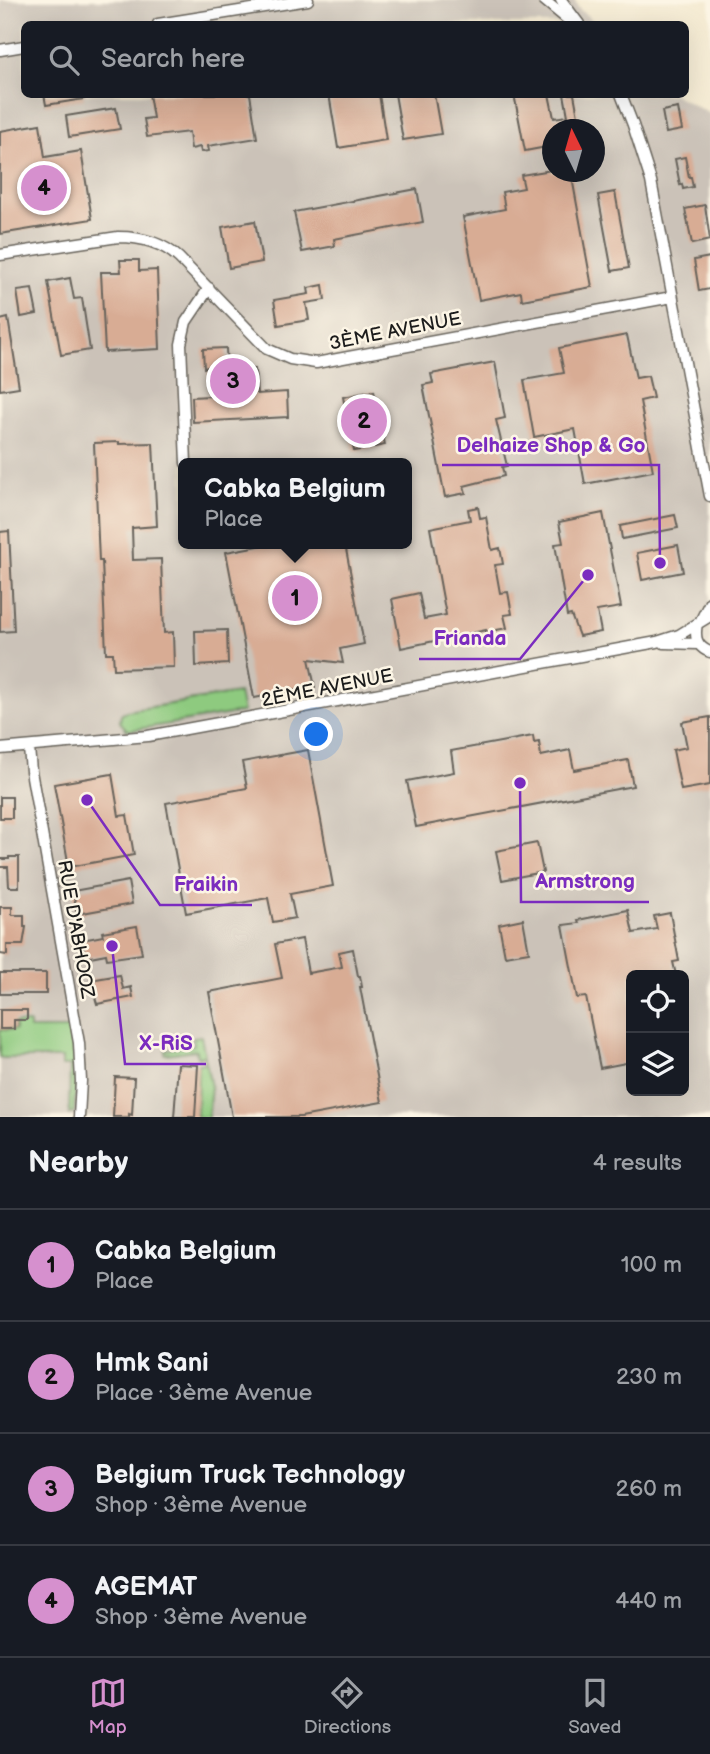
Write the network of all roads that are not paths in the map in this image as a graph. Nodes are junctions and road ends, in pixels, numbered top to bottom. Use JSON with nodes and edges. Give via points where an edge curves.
{"nodes":[{"id":1,"x":308,"y":0,"type":"edge"},
{"id":2,"x":544,"y":0,"type":"edge"},
{"id":3,"x":561,"y":0,"type":"edge"},
{"id":4,"x":177,"y":21,"type":"edge"},
{"id":5,"x":569,"y":21,"type":"edge"},
{"id":6,"x":577,"y":21,"type":"edge"},
{"id":7,"x":21,"y":46,"type":"edge"},
{"id":8,"x":0,"y":50,"type":"edge"},
{"id":9,"x":623,"y":98,"type":"edge"},
{"id":10,"x":0,"y":255,"type":"edge"},
{"id":11,"x":209,"y":288,"type":"junction"},
{"id":12,"x":673,"y":297,"type":"junction"},
{"id":13,"x":710,"y":428,"type":"edge"},
{"id":14,"x":698,"y":430,"type":"junction"},
{"id":15,"x":186,"y":458,"type":"edge"},
{"id":16,"x":710,"y":496,"type":"edge"},
{"id":17,"x":710,"y":602,"type":"edge"},
{"id":18,"x":703,"y":620,"type":"edge"},
{"id":19,"x":657,"y":642,"type":"junction"},
{"id":20,"x":698,"y":644,"type":"junction"},
{"id":21,"x":710,"y":652,"type":"edge"},
{"id":22,"x":29,"y":748,"type":"junction"},
{"id":23,"x":0,"y":749,"type":"edge"},
{"id":24,"x":79,"y":1117,"type":"edge"}],
"edges":[{"from":1,"to":4,"type":"street"},
{"from":2,"to":5,"type":"street"},
{"from":3,"to":6,"type":"street"},
{"from":7,"to":8,"type":"street"},
{"from":9,"to":12,"type":"street","via":[[651,181]]},
{"from":10,"to":11,"type":"street","name":"3ÈME AVENUE","via":[[130,237],[170,249]]},
{"from":11,"to":12,"type":"street","name":"3ÈME AVENUE","via":[[267,349],[316,363]]},
{"from":11,"to":15,"type":"street","via":[[186,322],[181,344]]},
{"from":12,"to":14,"type":"street"},
{"from":13,"to":14,"type":"street"},
{"from":14,"to":16,"type":"street"},
{"from":17,"to":18,"type":"street"},
{"from":18,"to":19,"type":"street","name":"2ÈME AVENUE"},
{"from":18,"to":20,"type":"street"},
{"from":19,"to":20,"type":"street","name":"2ÈME AVENUE"},
{"from":19,"to":22,"type":"street","name":"2ÈME AVENUE","via":[[234,722]]},
{"from":20,"to":21,"type":"street"},
{"from":22,"to":23,"type":"street","name":"2ÈME AVENUE"},
{"from":22,"to":24,"type":"street","name":"RUE D'ABHOOZ","via":[[79,1043]]}]}
